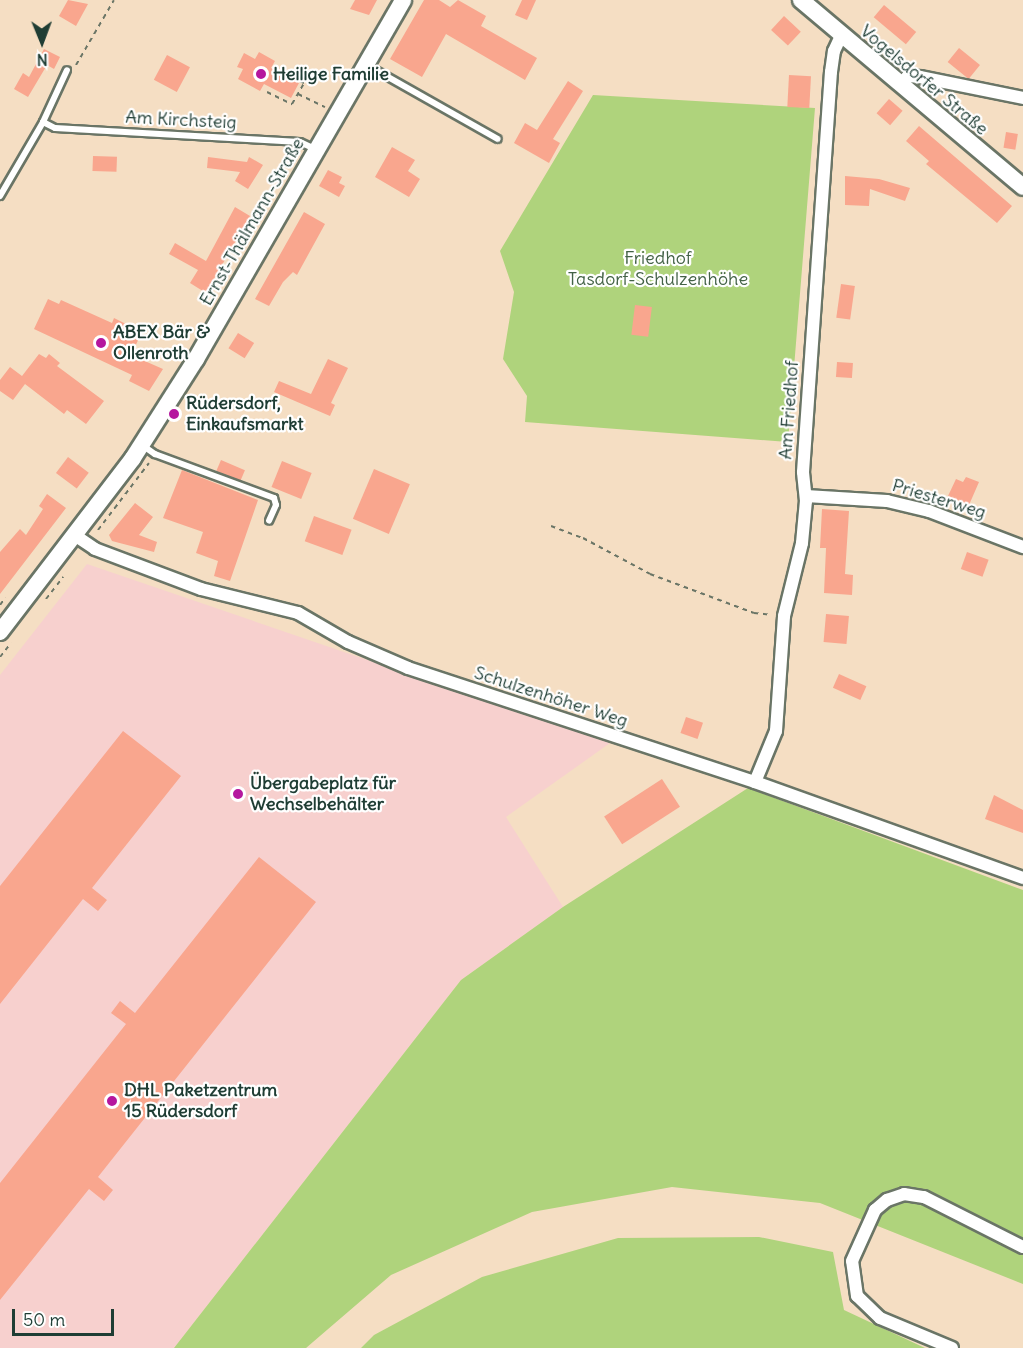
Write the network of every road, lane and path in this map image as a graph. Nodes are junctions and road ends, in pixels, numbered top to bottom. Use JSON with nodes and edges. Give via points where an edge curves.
{"nodes":[{"id":1,"x":114,"y":0,"type":"edge"},
{"id":2,"x":403,"y":0,"type":"edge"},
{"id":3,"x":801,"y":0,"type":"edge"},
{"id":4,"x":841,"y":36,"type":"junction"},
{"id":5,"x":366,"y":64,"type":"junction"},
{"id":6,"x":70,"y":69,"type":"joint"},
{"id":7,"x":294,"y":78,"type":"dead end"},
{"id":8,"x":900,"y":85,"type":"junction"},
{"id":9,"x":267,"y":92,"type":"dead end"},
{"id":10,"x":298,"y":94,"type":"junction"},
{"id":11,"x":1023,"y":98,"type":"edge"},
{"id":12,"x":325,"y":107,"type":"dead end"},
{"id":13,"x":43,"y":122,"type":"junction"},
{"id":14,"x":498,"y":139,"type":"dead end"},
{"id":15,"x":316,"y":150,"type":"junction"},
{"id":16,"x":1023,"y":187,"type":"edge"},
{"id":17,"x":0,"y":196,"type":"edge"},
{"id":18,"x":142,"y":444,"type":"junction"},
{"id":19,"x":806,"y":496,"type":"junction"},
{"id":20,"x":269,"y":521,"type":"dead end"},
{"id":21,"x":551,"y":526,"type":"dead end"},
{"id":22,"x":76,"y":536,"type":"junction"},
{"id":23,"x":1023,"y":547,"type":"edge"},
{"id":24,"x":784,"y":616,"type":"junction"},
{"id":25,"x":0,"y":632,"type":"edge"},
{"id":26,"x":755,"y":782,"type":"junction"},
{"id":27,"x":1023,"y":878,"type":"edge"},
{"id":28,"x":1023,"y":1247,"type":"edge"},
{"id":29,"x":952,"y":1348,"type":"edge"}],
"edges":[{"from":1,"to":6,"type":"path"},
{"from":2,"to":5,"type":"main road","name":"Ernst-Thälmann-Straße"},
{"from":3,"to":4,"type":"main road","name":"Vogelsdorfer Straße"},
{"from":4,"to":8,"type":"main road","name":"Vogelsdorfer Straße"},
{"from":4,"to":19,"type":"street","name":"Am Friedhof","via":[[831,72],[803,472]]},
{"from":5,"to":14,"type":"lane"},
{"from":5,"to":15,"type":"main road","name":"Ernst-Thälmann-Straße"},
{"from":6,"to":13,"type":"lane"},
{"from":7,"to":10,"type":"path","via":[[304,84]]},
{"from":8,"to":11,"type":"street","via":[[908,76],[920,77]]},
{"from":8,"to":16,"type":"main road","name":"Vogelsdorfer Straße"},
{"from":9,"to":10,"type":"path","via":[[292,104]]},
{"from":10,"to":12,"type":"path"},
{"from":13,"to":15,"type":"lane","name":"Am Kirchsteig","via":[[55,128],[300,142]]},
{"from":13,"to":17,"type":"lane"},
{"from":15,"to":18,"type":"main road","name":"Ernst-Thälmann-Straße","via":[[201,351]]},
{"from":18,"to":20,"type":"lane","via":[[155,454],[274,498],[276,505]]},
{"from":18,"to":22,"type":"main road","name":"Ernst-Thälmann-Straße"},
{"from":19,"to":23,"type":"street","name":"Priesterweg","via":[[887,501],[929,511]]},
{"from":19,"to":24,"type":"street","name":"Am Friedhof","via":[[802,543]]},
{"from":21,"to":24,"type":"path","via":[[583,537],[650,574],[754,613]]},
{"from":22,"to":25,"type":"main road","name":"Ernst-Thälmann-Straße"},
{"from":22,"to":26,"type":"street","name":"Schulzenhöher Weg","via":[[95,549],[201,589],[298,613],[348,642],[408,668]]},
{"from":24,"to":26,"type":"street","name":"Am Friedhof","via":[[776,731]]},
{"from":26,"to":27,"type":"street","name":"Schulzenhöher Weg"},
{"from":28,"to":29,"type":"street","via":[[924,1197],[904,1194],[886,1200],[875,1210],[852,1261],[857,1296],[880,1318]]}]}
